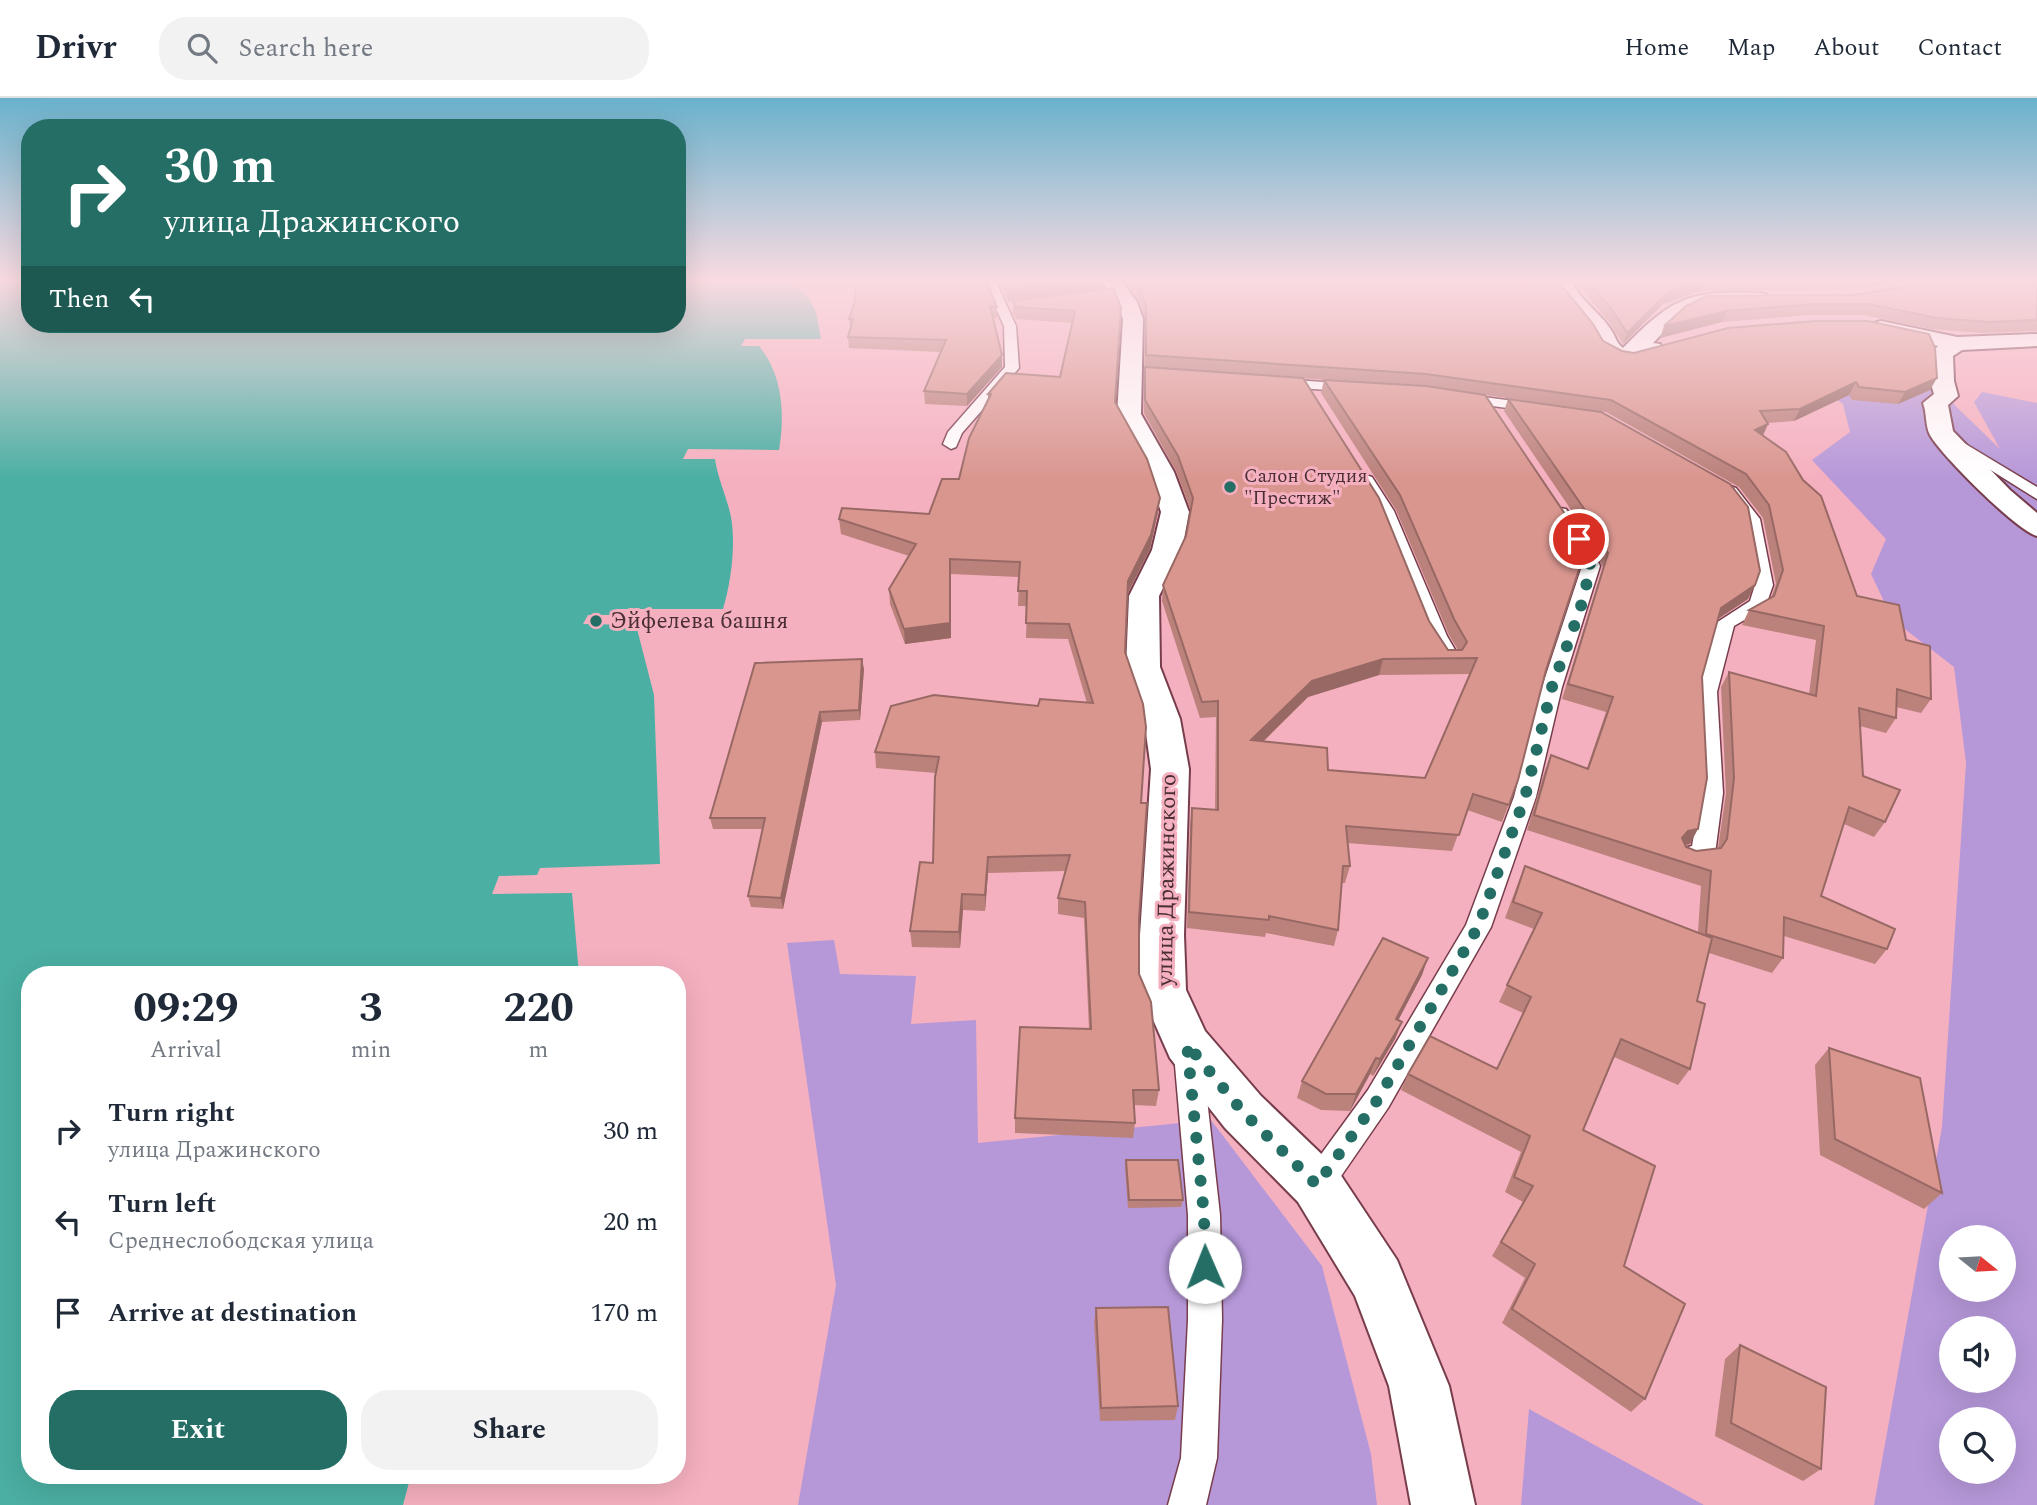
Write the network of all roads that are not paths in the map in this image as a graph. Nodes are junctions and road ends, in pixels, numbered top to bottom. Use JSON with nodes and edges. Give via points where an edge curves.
{"nodes":[{"id":1,"x":1011,"y":348,"type":"edge"},
{"id":2,"x":1137,"y":348,"type":"edge"},
{"id":3,"x":1609,"y":348,"type":"edge"},
{"id":4,"x":1636,"y":348,"type":"edge"},
{"id":5,"x":1660,"y":348,"type":"edge"},
{"id":6,"x":1951,"y":348,"type":"edge"},
{"id":7,"x":1629,"y":355,"type":"junction"},
{"id":8,"x":1266,"y":383,"type":"edge"},
{"id":9,"x":1307,"y":386,"type":"junction"},
{"id":10,"x":1371,"y":390,"type":"edge"},
{"id":11,"x":1448,"y":396,"type":"edge"},
{"id":12,"x":1318,"y":406,"type":"edge"},
{"id":13,"x":1556,"y":410,"type":"edge"},
{"id":14,"x":1941,"y":433,"type":"junction"},
{"id":15,"x":951,"y":444,"type":"dead end"},
{"id":16,"x":1356,"y":465,"type":"edge"},
{"id":17,"x":1715,"y":482,"type":"edge"},
{"id":18,"x":2037,"y":494,"type":"edge"},
{"id":19,"x":1549,"y":496,"type":"edge"},
{"id":20,"x":2037,"y":527,"type":"edge"},
{"id":21,"x":1450,"y":659,"type":"edge"},
{"id":22,"x":1688,"y":855,"type":"edge"},
{"id":23,"x":1187,"y":1044,"type":"junction"},
{"id":24,"x":1317,"y":1185,"type":"junction"},
{"id":25,"x":1187,"y":1505,"type":"edge"},
{"id":26,"x":1443,"y":1505,"type":"edge"}],
"edges":[{"from":1,"to":15,"type":"lane","via":[[1012,368],[955,432]]},
{"from":2,"to":23,"type":"street","name":"улица Дражинского","via":[[1141,374],[1129,414],[1161,472],[1175,512],[1167,550],[1144,596],[1143,667],[1162,719],[1170,769],[1163,990]]},
{"from":3,"to":7,"type":"street"},
{"from":4,"to":7,"type":"street"},
{"from":5,"to":7,"type":"street"},
{"from":6,"to":14,"type":"street","via":[[1942,353],[1946,396],[1935,403]]},
{"from":8,"to":9,"type":"lane"},
{"from":9,"to":10,"type":"lane"},
{"from":9,"to":12,"type":"lane"},
{"from":11,"to":13,"type":"lane","via":[[1494,412]]},
{"from":14,"to":18,"type":"lane"},
{"from":14,"to":20,"type":"street","via":[[2000,496]]},
{"from":16,"to":21,"type":"lane","via":[[1386,511]]},
{"from":17,"to":22,"type":"lane","via":[[1732,492],[1752,519],[1764,585],[1758,604],[1725,622],[1707,692],[1712,793],[1703,854]]},
{"from":19,"to":24,"type":"lane","via":[[1579,539],[1591,566],[1552,687],[1525,797],[1478,927],[1378,1099]]},
{"from":23,"to":24,"type":"street","name":"улица Дражинского","via":[[1243,1112]]},
{"from":23,"to":25,"type":"lane","via":[[1204,1215],[1205,1320],[1199,1458]]},
{"from":24,"to":26,"type":"street","name":"улица Дражинского","via":[[1377,1280],[1419,1386]]}]}
